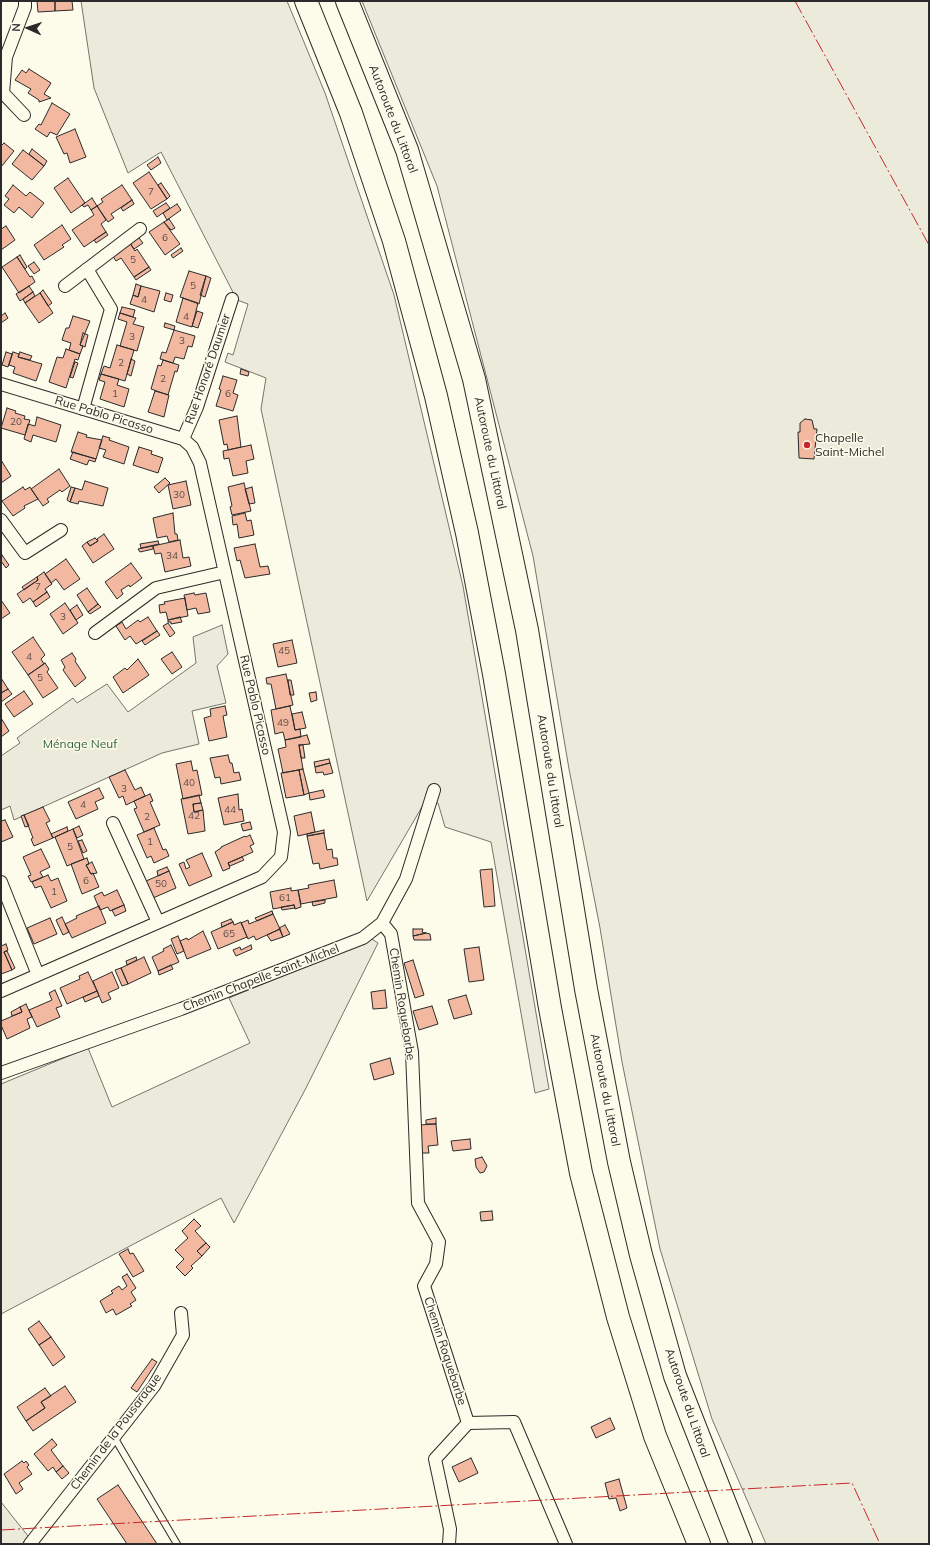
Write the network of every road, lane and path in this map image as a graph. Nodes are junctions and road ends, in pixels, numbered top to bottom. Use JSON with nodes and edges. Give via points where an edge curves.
{"nodes":[{"id":1,"x":24,"y":1,"type":"edge"},
{"id":2,"x":306,"y":1,"type":"edge"},
{"id":3,"x":347,"y":1,"type":"edge"},
{"id":4,"x":24,"y":115,"type":"dead end"},
{"id":5,"x":140,"y":229,"type":"dead end"},
{"id":6,"x":87,"y":269,"type":"junction"},
{"id":7,"x":65,"y":286,"type":"dead end"},
{"id":8,"x":232,"y":299,"type":"dead end"},
{"id":9,"x":1,"y":384,"type":"edge"},
{"id":10,"x":83,"y":409,"type":"junction"},
{"id":11,"x":183,"y":439,"type":"junction"},
{"id":12,"x":1,"y":520,"type":"edge"},
{"id":13,"x":61,"y":530,"type":"dead end"},
{"id":14,"x":225,"y":572,"type":"junction"},
{"id":15,"x":95,"y":633,"type":"dead end"},
{"id":16,"x":434,"y":790,"type":"dead end"},
{"id":17,"x":114,"y":823,"type":"dead end"},
{"id":18,"x":1,"y":882,"type":"edge"},
{"id":19,"x":158,"y":922,"type":"junction"},
{"id":20,"x":382,"y":923,"type":"junction"},
{"id":21,"x":38,"y":975,"type":"junction"},
{"id":22,"x":1,"y":991,"type":"edge"},
{"id":23,"x":1,"y":1073,"type":"edge"},
{"id":24,"x":181,"y":1313,"type":"dead end"},
{"id":25,"x":468,"y":1422,"type":"junction"},
{"id":26,"x":114,"y":1437,"type":"junction"},
{"id":27,"x":30,"y":1544,"type":"edge"},
{"id":28,"x":177,"y":1544,"type":"edge"},
{"id":29,"x":449,"y":1544,"type":"edge"},
{"id":30,"x":566,"y":1544,"type":"edge"},
{"id":31,"x":699,"y":1544,"type":"edge"},
{"id":32,"x":741,"y":1544,"type":"edge"}],
"edges":[{"from":1,"to":4,"type":"street","via":[[25,7],[6,57],[3,93]]},
{"from":2,"to":31,"type":"highway","via":[[351,113],[394,241],[436,396],[467,533],[494,674],[550,1008],[581,1173],[618,1317],[655,1436]]},
{"from":3,"to":32,"type":"highway","name":"Autoroute du Littoral","via":[[407,150],[474,379],[527,630],[586,989],[619,1162],[641,1254],[675,1376]]},
{"from":5,"to":6,"type":"street"},
{"from":6,"to":7,"type":"street"},
{"from":6,"to":10,"type":"street","via":[[111,309]]},
{"from":8,"to":11,"type":"street","name":"Rue Honoré Daumier","via":[[197,407]]},
{"from":9,"to":10,"type":"street","name":"Rue Pablo Picasso"},
{"from":10,"to":11,"type":"street","name":"Rue Pablo Picasso"},
{"from":11,"to":14,"type":"street","name":"Rue Pablo Picasso","via":[[192,447],[200,462]]},
{"from":12,"to":13,"type":"street","via":[[25,553]]},
{"from":14,"to":15,"type":"street","via":[[156,588]]},
{"from":14,"to":19,"type":"street","name":"Rue Pablo Picasso","via":[[284,832],[282,857],[262,877]]},
{"from":16,"to":20,"type":"street","name":"Chemin Chapelle Saint-Michel","via":[[406,879]]},
{"from":17,"to":19,"type":"street"},
{"from":18,"to":21,"type":"street"},
{"from":19,"to":21,"type":"street","name":"Rue Pablo Picasso"},
{"from":20,"to":23,"type":"street","name":"Chemin Chapelle Saint-Michel","via":[[356,941]]},
{"from":20,"to":25,"type":"street","name":"Chemin Roquebarbe","via":[[391,934],[412,1052],[418,1203],[439,1242],[436,1264],[424,1286]]},
{"from":21,"to":22,"type":"street","name":"Rue Pablo Picasso"},
{"from":24,"to":26,"type":"street","name":"Chemin de la Pousaraque","via":[[184,1327],[181,1341],[154,1386]]},
{"from":25,"to":29,"type":"street","via":[[435,1459],[450,1529]]},
{"from":25,"to":30,"type":"street","via":[[514,1422]]},
{"from":26,"to":27,"type":"street","name":"Chemin de la Pousaraque"},
{"from":26,"to":28,"type":"lane"}]}
